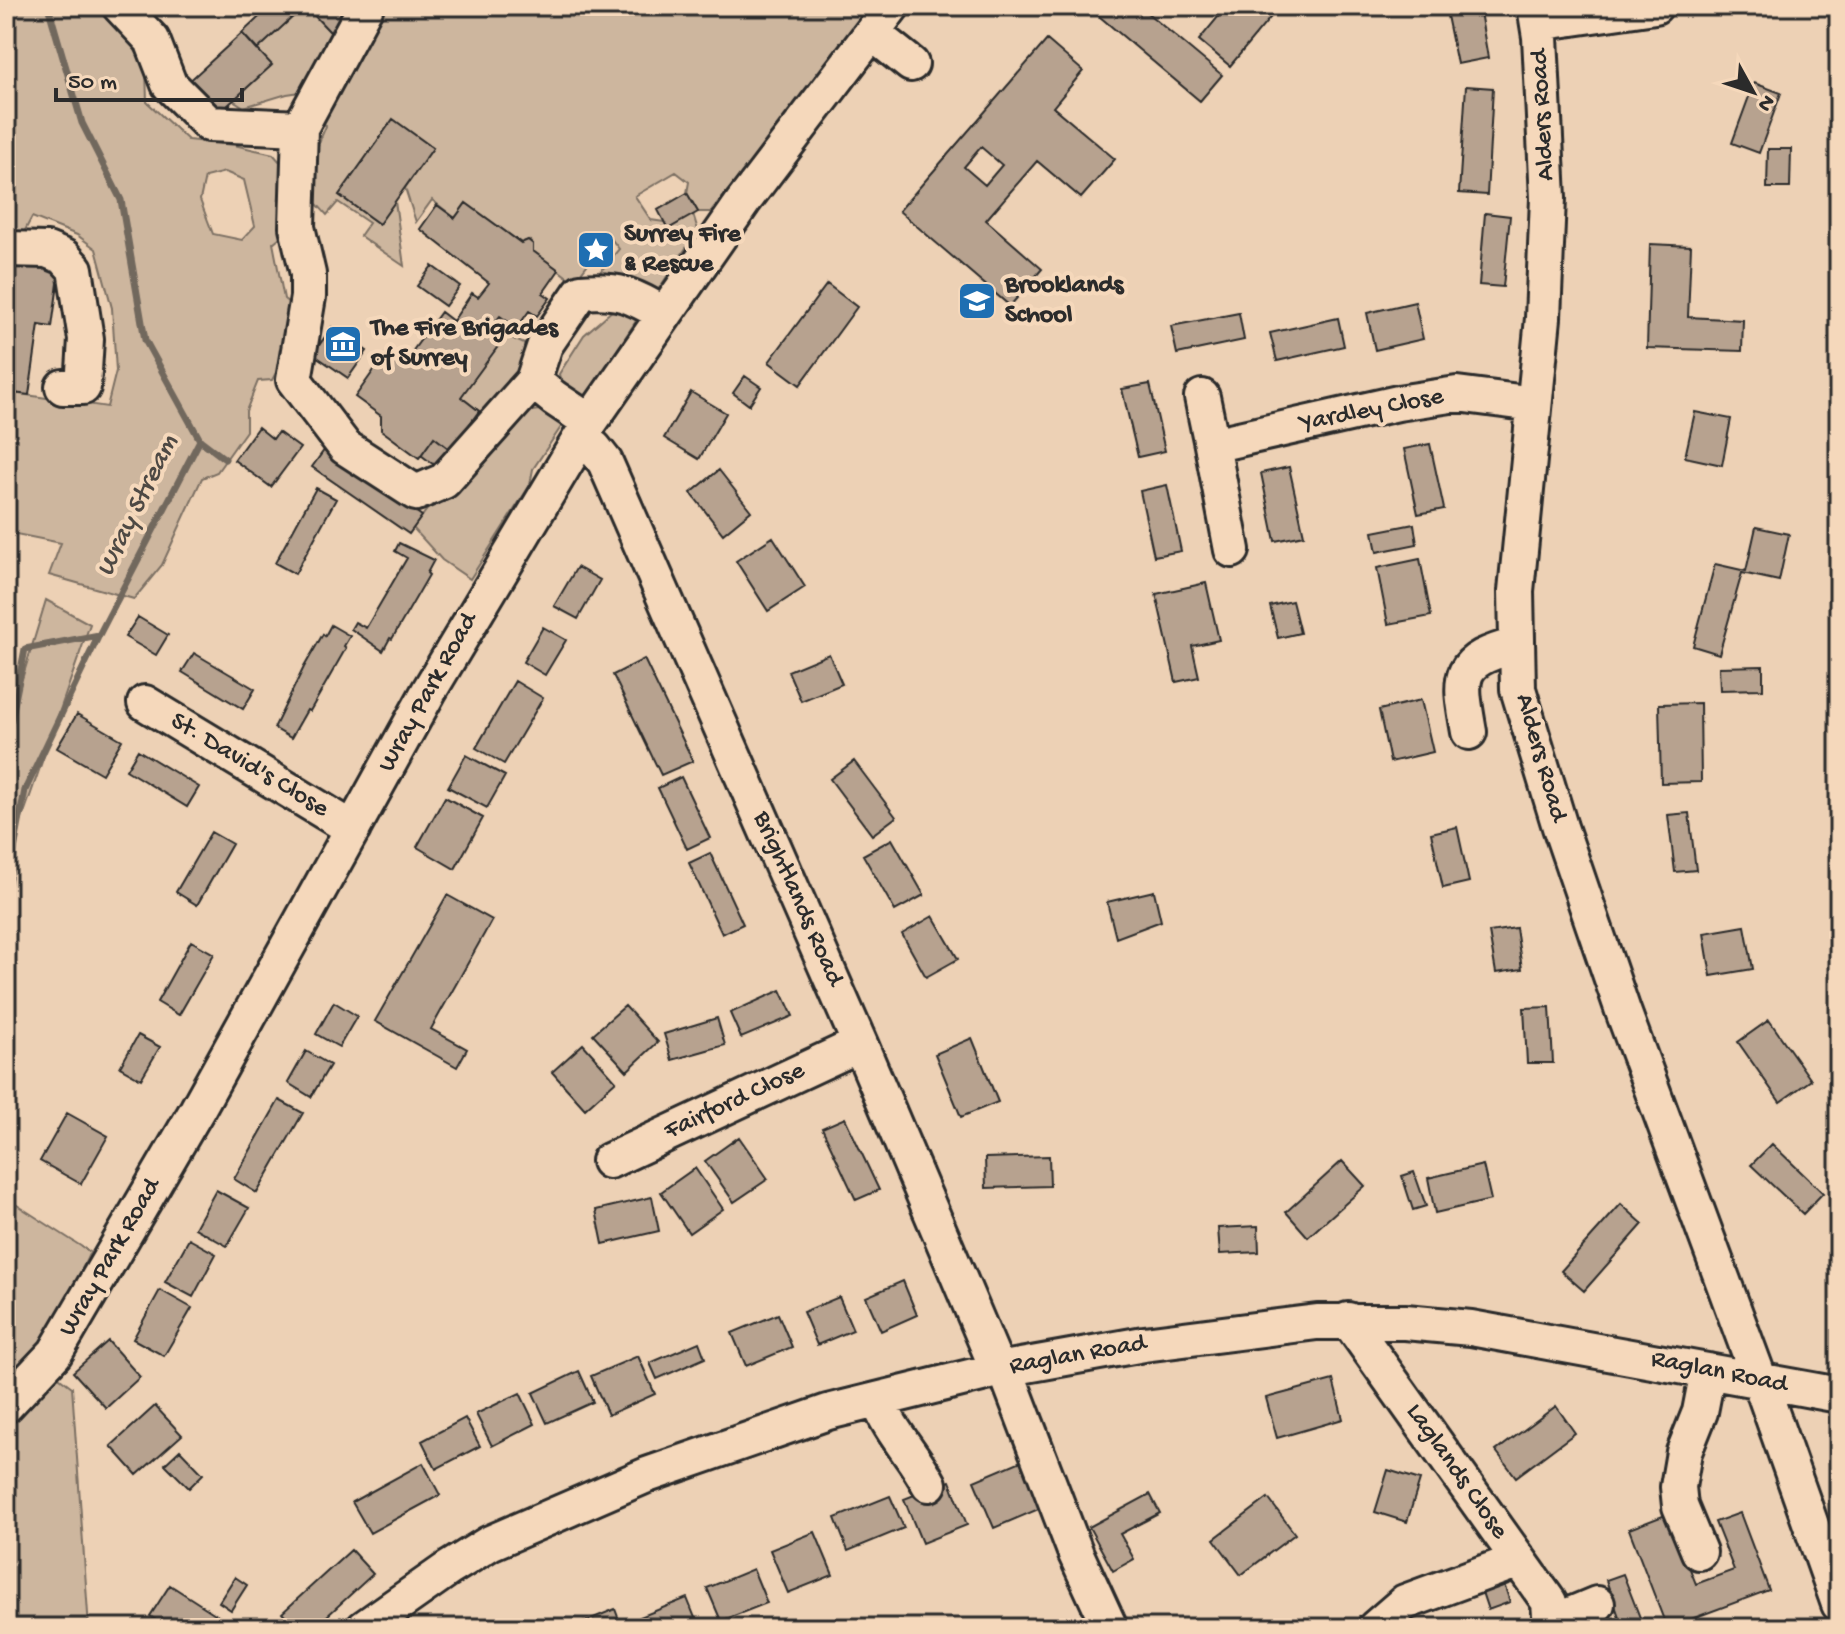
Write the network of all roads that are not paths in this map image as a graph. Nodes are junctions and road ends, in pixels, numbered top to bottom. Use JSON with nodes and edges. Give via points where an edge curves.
{"nodes":[{"id":1,"x":120,"y":6,"type":"edge"},
{"id":2,"x":366,"y":6,"type":"edge"},
{"id":3,"x":892,"y":6,"type":"edge"},
{"id":4,"x":1655,"y":6,"type":"edge"},
{"id":5,"x":1536,"y":15,"type":"edge"},
{"id":6,"x":872,"y":33,"type":"junction"},
{"id":7,"x":911,"y":64,"type":"dead end"},
{"id":8,"x":300,"y":128,"type":"junction"},
{"id":9,"x":6,"y":249,"type":"edge"},
{"id":10,"x":664,"y":314,"type":"junction"},
{"id":11,"x":533,"y":381,"type":"junction"},
{"id":12,"x":63,"y":387,"type":"dead end"},
{"id":13,"x":1202,"y":397,"type":"dead end"},
{"id":14,"x":1534,"y":404,"type":"junction"},
{"id":15,"x":585,"y":430,"type":"junction"},
{"id":16,"x":1212,"y":445,"type":"junction"},
{"id":17,"x":1232,"y":550,"type":"dead end"},
{"id":18,"x":1517,"y":645,"type":"junction"},
{"id":19,"x":145,"y":703,"type":"dead end"},
{"id":20,"x":1469,"y":732,"type":"dead end"},
{"id":21,"x":353,"y":829,"type":"junction"},
{"id":22,"x":860,"y":1044,"type":"junction"},
{"id":23,"x":609,"y":1161,"type":"dead end"},
{"id":24,"x":1348,"y":1320,"type":"junction"},
{"id":25,"x":1002,"y":1370,"type":"junction"},
{"id":26,"x":1708,"y":1371,"type":"junction"},
{"id":27,"x":1760,"y":1381,"type":"junction"},
{"id":28,"x":1839,"y":1395,"type":"edge"},
{"id":29,"x":878,"y":1400,"type":"junction"},
{"id":30,"x":6,"y":1405,"type":"edge"},
{"id":31,"x":929,"y":1484,"type":"dead end"},
{"id":32,"x":1699,"y":1552,"type":"dead end"},
{"id":33,"x":1527,"y":1571,"type":"junction"},
{"id":34,"x":1597,"y":1604,"type":"dead end"},
{"id":35,"x":1839,"y":1604,"type":"edge"},
{"id":36,"x":1544,"y":1623,"type":"edge"},
{"id":37,"x":364,"y":1628,"type":"edge"},
{"id":38,"x":1110,"y":1628,"type":"edge"},
{"id":39,"x":1375,"y":1628,"type":"edge"}],
"edges":[{"from":1,"to":8,"type":"street","via":[[152,40],[169,84],[209,124]]},
{"from":2,"to":8,"type":"street"},
{"from":3,"to":6,"type":"street","name":"Wray Park Road"},
{"from":4,"to":5,"type":"street"},
{"from":5,"to":14,"type":"street","name":"Alders Road","via":[[1548,198]]},
{"from":6,"to":7,"type":"street"},
{"from":6,"to":10,"type":"street","name":"Wray Park Road"},
{"from":8,"to":11,"type":"street","via":[[297,227],[308,285],[294,380],[345,447],[416,493],[444,481]]},
{"from":9,"to":12,"type":"street","via":[[47,250],[75,269],[86,339],[83,387]]},
{"from":10,"to":11,"type":"street","via":[[629,294],[581,292],[545,345]]},
{"from":10,"to":15,"type":"street","name":"Wray Park Road"},
{"from":11,"to":15,"type":"street","name":"Brightlands Road"},
{"from":13,"to":16,"type":"street"},
{"from":14,"to":16,"type":"street","name":"Yardley Close","via":[[1457,394]]},
{"from":14,"to":18,"type":"street","name":"Alders Road","via":[[1516,591]]},
{"from":15,"to":21,"type":"street","name":"Wray Park Road","via":[[484,595]]},
{"from":15,"to":22,"type":"street","name":"Brightlands Road","via":[[605,462]]},
{"from":16,"to":17,"type":"street"},
{"from":18,"to":20,"type":"street","via":[[1480,657],[1463,677]]},
{"from":18,"to":27,"type":"street","name":"Alders Road","via":[[1518,689],[1560,827]]},
{"from":19,"to":21,"type":"street","name":"St. David's Close"},
{"from":21,"to":30,"type":"street","name":"Wray Park Road","via":[[55,1353]]},
{"from":22,"to":23,"type":"street","name":"Fairford Close"},
{"from":22,"to":25,"type":"street","name":"Brightlands Road"},
{"from":24,"to":25,"type":"street","name":"Raglan Road","via":[[1228,1332]]},
{"from":24,"to":26,"type":"street","name":"Raglan Road","via":[[1471,1328]]},
{"from":24,"to":33,"type":"street","name":"Laglands Close"},
{"from":25,"to":29,"type":"street","name":"Raglan Road"},
{"from":25,"to":38,"type":"street","name":"Brightlands Road"},
{"from":26,"to":27,"type":"street","name":"Raglan Road"},
{"from":26,"to":32,"type":"street","via":[[1678,1487]]},
{"from":27,"to":28,"type":"street","name":"Raglan Road"},
{"from":27,"to":35,"type":"street","name":"Alders Road"},
{"from":29,"to":31,"type":"street","via":[[887,1423]]},
{"from":29,"to":37,"type":"street","name":"Raglan Road","via":[[741,1441],[545,1517],[490,1543]]},
{"from":33,"to":36,"type":"street","name":"Laglands Close","via":[[1549,1602]]},
{"from":33,"to":39,"type":"street","via":[[1405,1602]]},
{"from":34,"to":36,"type":"street"}]}
